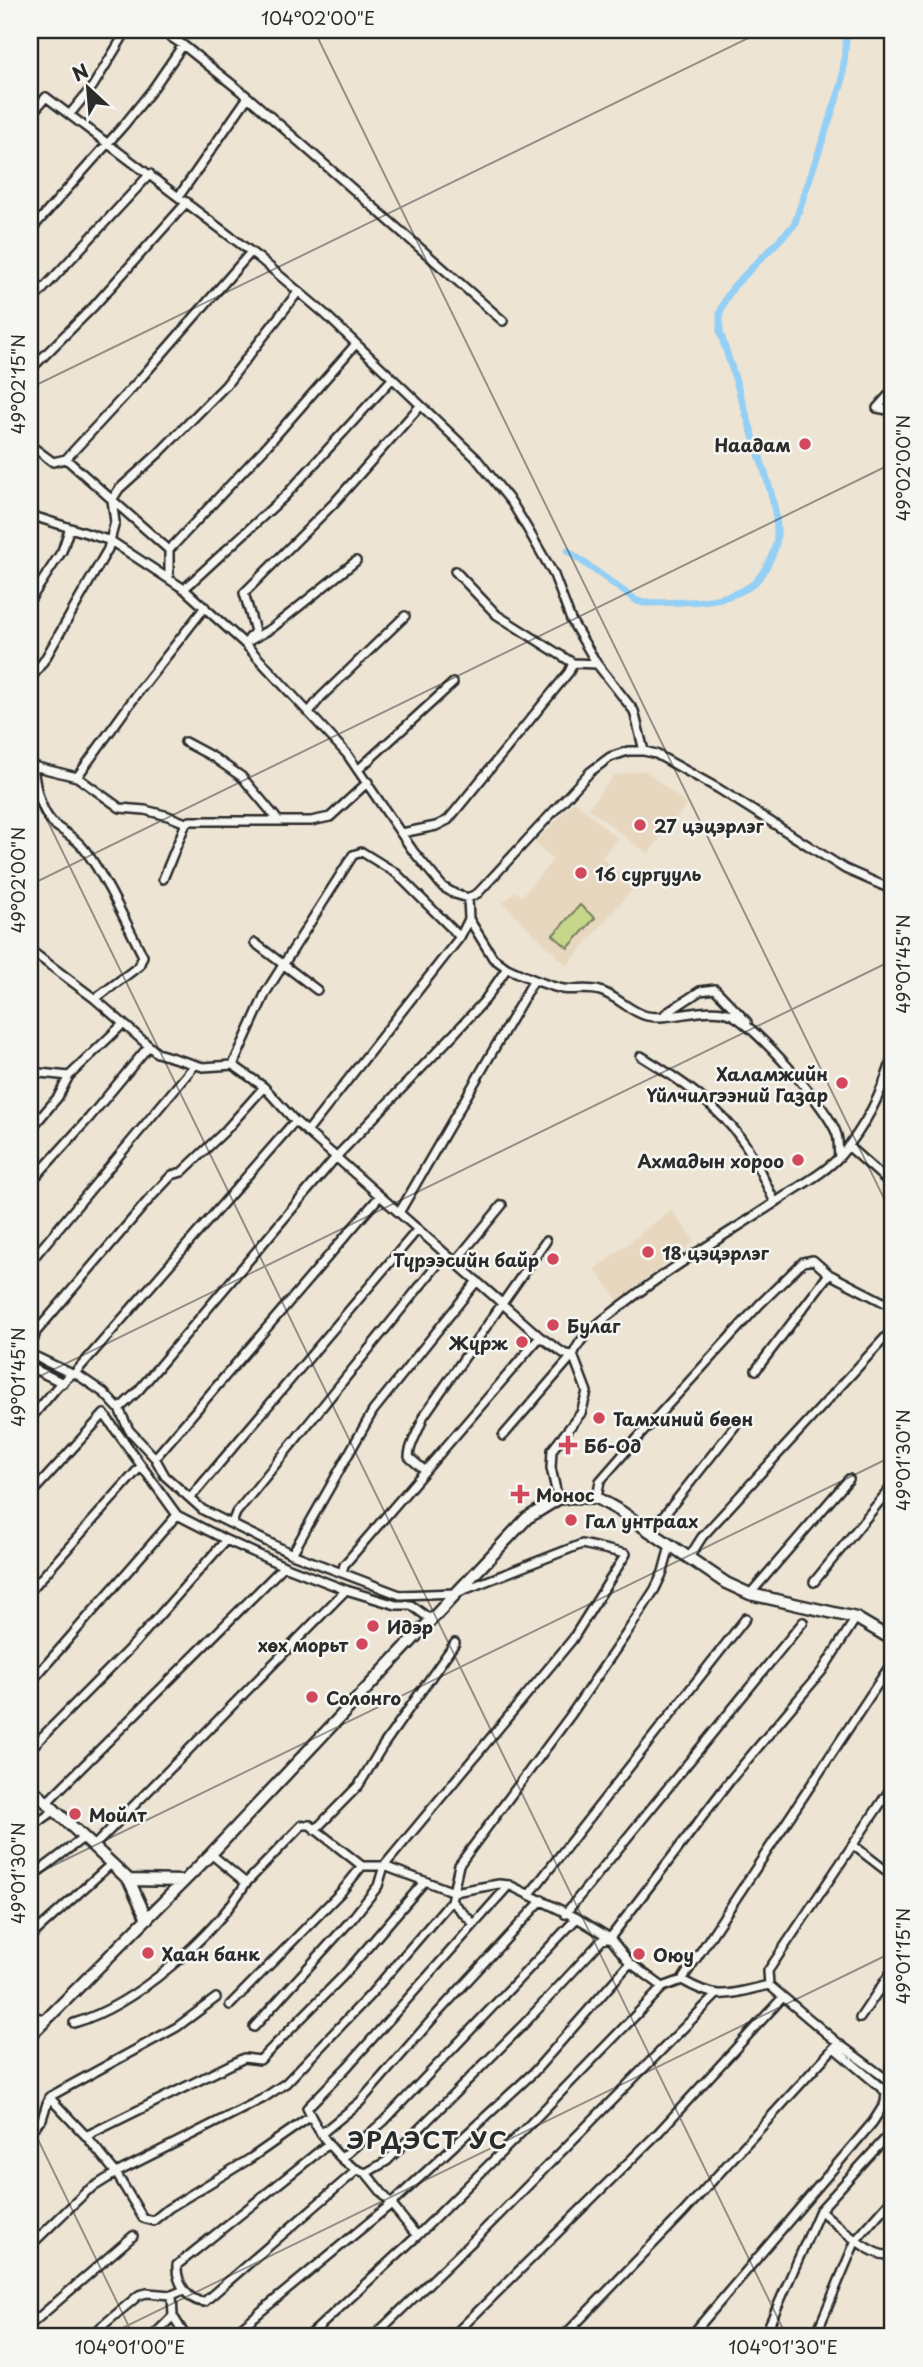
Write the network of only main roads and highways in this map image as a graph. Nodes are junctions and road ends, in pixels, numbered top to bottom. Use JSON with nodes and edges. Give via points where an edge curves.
{"nodes":[{"id":1,"x":893,"y":1640,"type":"edge"},
{"id":2,"x":30,"y":1787,"type":"edge"},
{"id":3,"x":129,"y":1880,"type":"junction"},
{"id":4,"x":184,"y":1881,"type":"junction"},
{"id":5,"x":147,"y":1919,"type":"junction"},
{"id":6,"x":30,"y":2036,"type":"edge"}],
"edges":[{"from":1,"to":4,"type":"main road","via":[[856,1618],[750,1594],[726,1583],[597,1498],[558,1499],[527,1518]]},
{"from":2,"to":3,"type":"main road"},
{"from":3,"to":4,"type":"main road"},
{"from":3,"to":5,"type":"main road"},
{"from":4,"to":5,"type":"main road"},
{"from":5,"to":6,"type":"main road"}]}
